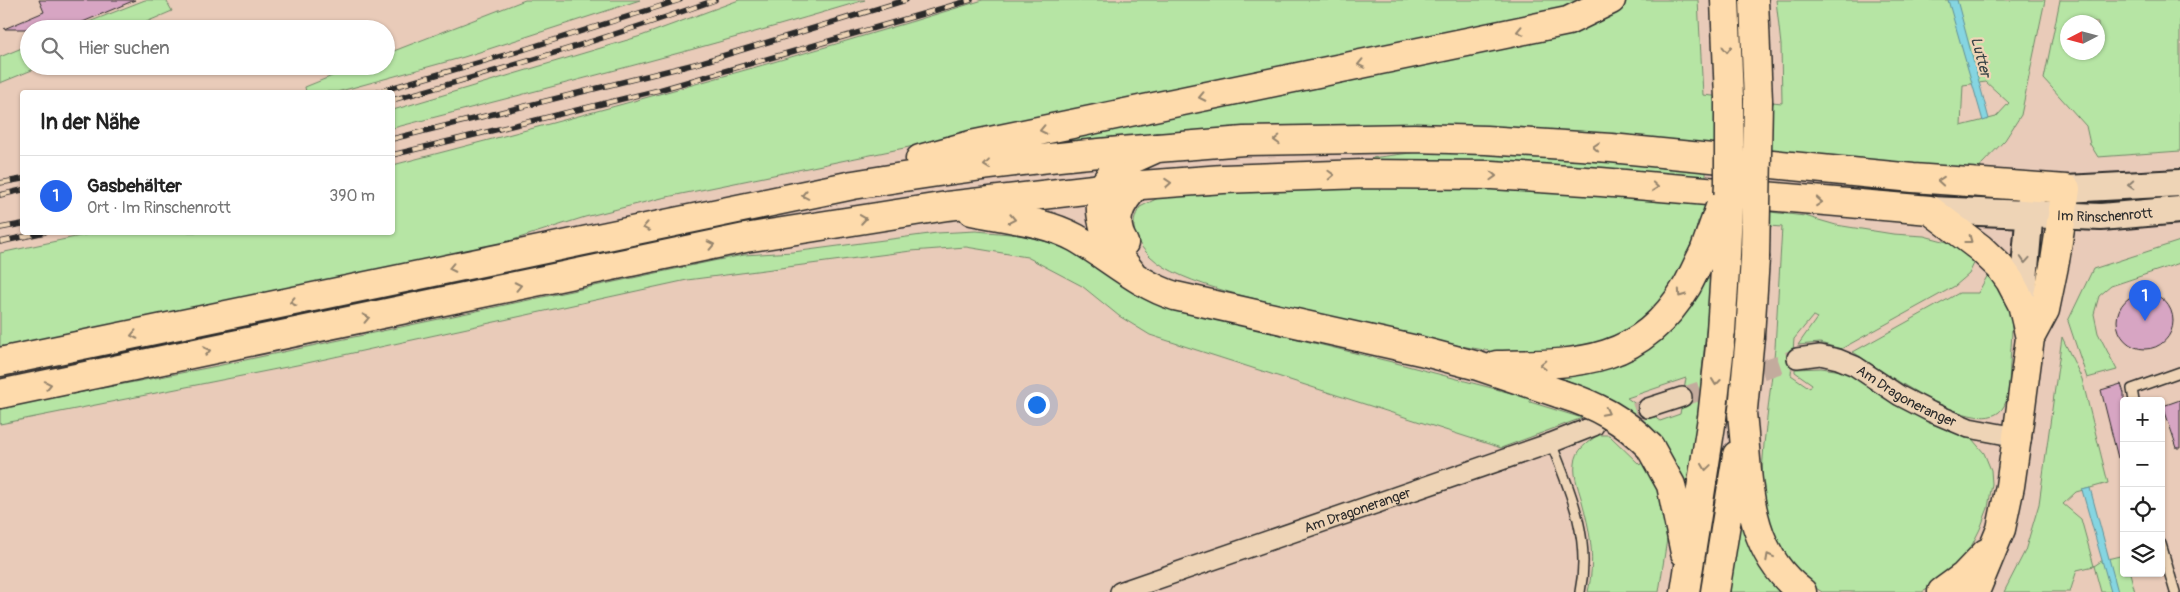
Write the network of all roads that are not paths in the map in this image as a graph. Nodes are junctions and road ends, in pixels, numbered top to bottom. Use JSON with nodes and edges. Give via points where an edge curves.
{"nodes":[{"id":1,"x":1611,"y":0,"type":"edge"},
{"id":2,"x":1725,"y":0,"type":"edge"},
{"id":3,"x":1754,"y":0,"type":"edge"},
{"id":4,"x":1157,"y":148,"type":"junction"},
{"id":5,"x":2180,"y":183,"type":"edge"},
{"id":6,"x":853,"y":185,"type":"junction"},
{"id":7,"x":1136,"y":186,"type":"junction"},
{"id":8,"x":2032,"y":187,"type":"junction"},
{"id":9,"x":1102,"y":188,"type":"junction"},
{"id":10,"x":2066,"y":189,"type":"junction"},
{"id":11,"x":947,"y":206,"type":"junction"},
{"id":12,"x":1930,"y":210,"type":"junction"},
{"id":13,"x":2180,"y":210,"type":"edge"},
{"id":14,"x":2028,"y":216,"type":"junction"},
{"id":15,"x":2063,"y":216,"type":"junction"},
{"id":16,"x":1715,"y":253,"type":"junction"},
{"id":17,"x":1131,"y":272,"type":"junction"},
{"id":18,"x":1208,"y":302,"type":"junction"},
{"id":19,"x":2022,"y":304,"type":"junction"},
{"id":20,"x":2030,"y":338,"type":"junction"},
{"id":21,"x":1797,"y":358,"type":"tunnel mouth"},
{"id":22,"x":0,"y":362,"type":"edge"},
{"id":23,"x":1478,"y":366,"type":"junction"},
{"id":24,"x":2180,"y":372,"type":"edge"},
{"id":25,"x":0,"y":394,"type":"edge"},
{"id":26,"x":1682,"y":397,"type":"tunnel mouth"},
{"id":27,"x":2133,"y":397,"type":"edge"},
{"id":28,"x":1648,"y":408,"type":"tunnel mouth"},
{"id":29,"x":1742,"y":411,"type":"junction"},
{"id":30,"x":1594,"y":426,"type":"tunnel mouth"},
{"id":31,"x":2017,"y":438,"type":"junction"},
{"id":32,"x":1552,"y":444,"type":"junction"},
{"id":33,"x":1994,"y":545,"type":"junction"},
{"id":34,"x":2165,"y":558,"type":"edge"},
{"id":35,"x":1687,"y":582,"type":"edge"},
{"id":36,"x":1120,"y":592,"type":"edge"},
{"id":37,"x":1580,"y":592,"type":"edge"},
{"id":38,"x":1715,"y":592,"type":"edge"},
{"id":39,"x":1802,"y":592,"type":"edge"},
{"id":40,"x":1942,"y":592,"type":"edge"},
{"id":41,"x":1975,"y":592,"type":"edge"},
{"id":42,"x":2175,"y":592,"type":"edge"}],
"edges":[{"from":1,"to":6,"type":"main road","one_way":true,"via":[[1568,21],[971,145],[923,158]]},
{"from":2,"to":16,"type":"main road","one_way":true,"bridge":true,"via":[[1729,182]]},
{"from":3,"to":29,"type":"main road","bridge":true,"via":[[1758,101],[1755,258]]},
{"from":4,"to":6,"type":"main road","one_way":true,"via":[[968,167]]},
{"from":8,"to":4,"type":"main road","one_way":true,"via":[[1611,148],[1486,140],[1330,138]]},
{"from":4,"to":9,"type":"main road","via":[[1120,164]]},
{"from":5,"to":10,"type":"main road","name":"Im Rinschenrott","one_way":true},
{"from":6,"to":22,"type":"main road","one_way":true},
{"from":7,"to":9,"type":"main road"},
{"from":7,"to":12,"type":"main road","one_way":true,"via":[[1355,174],[1492,175]]},
{"from":7,"to":18,"type":"main road","via":[[1125,198],[1117,216],[1122,241],[1152,272]]},
{"from":8,"to":10,"type":"main road"},
{"from":8,"to":14,"type":"main road"},
{"from":9,"to":11,"type":"main road"},
{"from":9,"to":17,"type":"main road","via":[[1102,227],[1111,246]]},
{"from":10,"to":15,"type":"main road"},
{"from":11,"to":17,"type":"main road","one_way":true,"via":[[1064,232]]},
{"from":25,"to":11,"type":"main road","one_way":true,"via":[[745,238]]},
{"from":12,"to":14,"type":"main road","name":"Im Rinschenrott"},
{"from":12,"to":19,"type":"main road","one_way":true,"via":[[1987,254],[2010,281]]},
{"from":13,"to":15,"type":"main road","name":"Im Rinschenrott","via":[[2101,217]]},
{"from":14,"to":15,"type":"main road","name":"Im Rinschenrott"},
{"from":14,"to":19,"type":"main road","one_way":true},
{"from":15,"to":20,"type":"main road","via":[[2045,310]]},
{"from":16,"to":23,"type":"main road","one_way":true,"via":[[1645,336],[1620,350],[1577,362]]},
{"from":16,"to":35,"type":"main road","one_way":true,"bridge":true,"via":[[1720,346]]},
{"from":17,"to":18,"type":"main road","via":[[1167,294]]},
{"from":18,"to":23,"type":"main road"},
{"from":19,"to":20,"type":"main road"},
{"from":20,"to":31,"type":"main road"},
{"from":21,"to":31,"type":"street","name":"Am Dragoneranger","via":[[1820,356],[1838,359],[1932,412],[1969,428]]},
{"from":23,"to":35,"type":"main road","one_way":true,"bridge":true,"via":[[1580,400],[1612,415],[1650,447],[1671,484]]},
{"from":24,"to":27,"type":"lane","via":[[2132,390]]},
{"from":26,"to":28,"type":"street"},
{"from":29,"to":38,"type":"main road"},
{"from":39,"to":29,"type":"main road","one_way":true,"via":[[1773,564],[1760,538],[1753,513]]},
{"from":30,"to":32,"type":"street","name":"Am Dragoneranger"},
{"from":31,"to":33,"type":"main road","via":[[2005,512]]},
{"from":32,"to":36,"type":"street","name":"Am Dragoneranger"},
{"from":32,"to":37,"type":"lane","via":[[1570,490],[1583,538]]},
{"from":33,"to":40,"type":"main road","via":[[1976,565]]},
{"from":33,"to":41,"type":"main road"},
{"from":34,"to":42,"type":"lane"}]}
